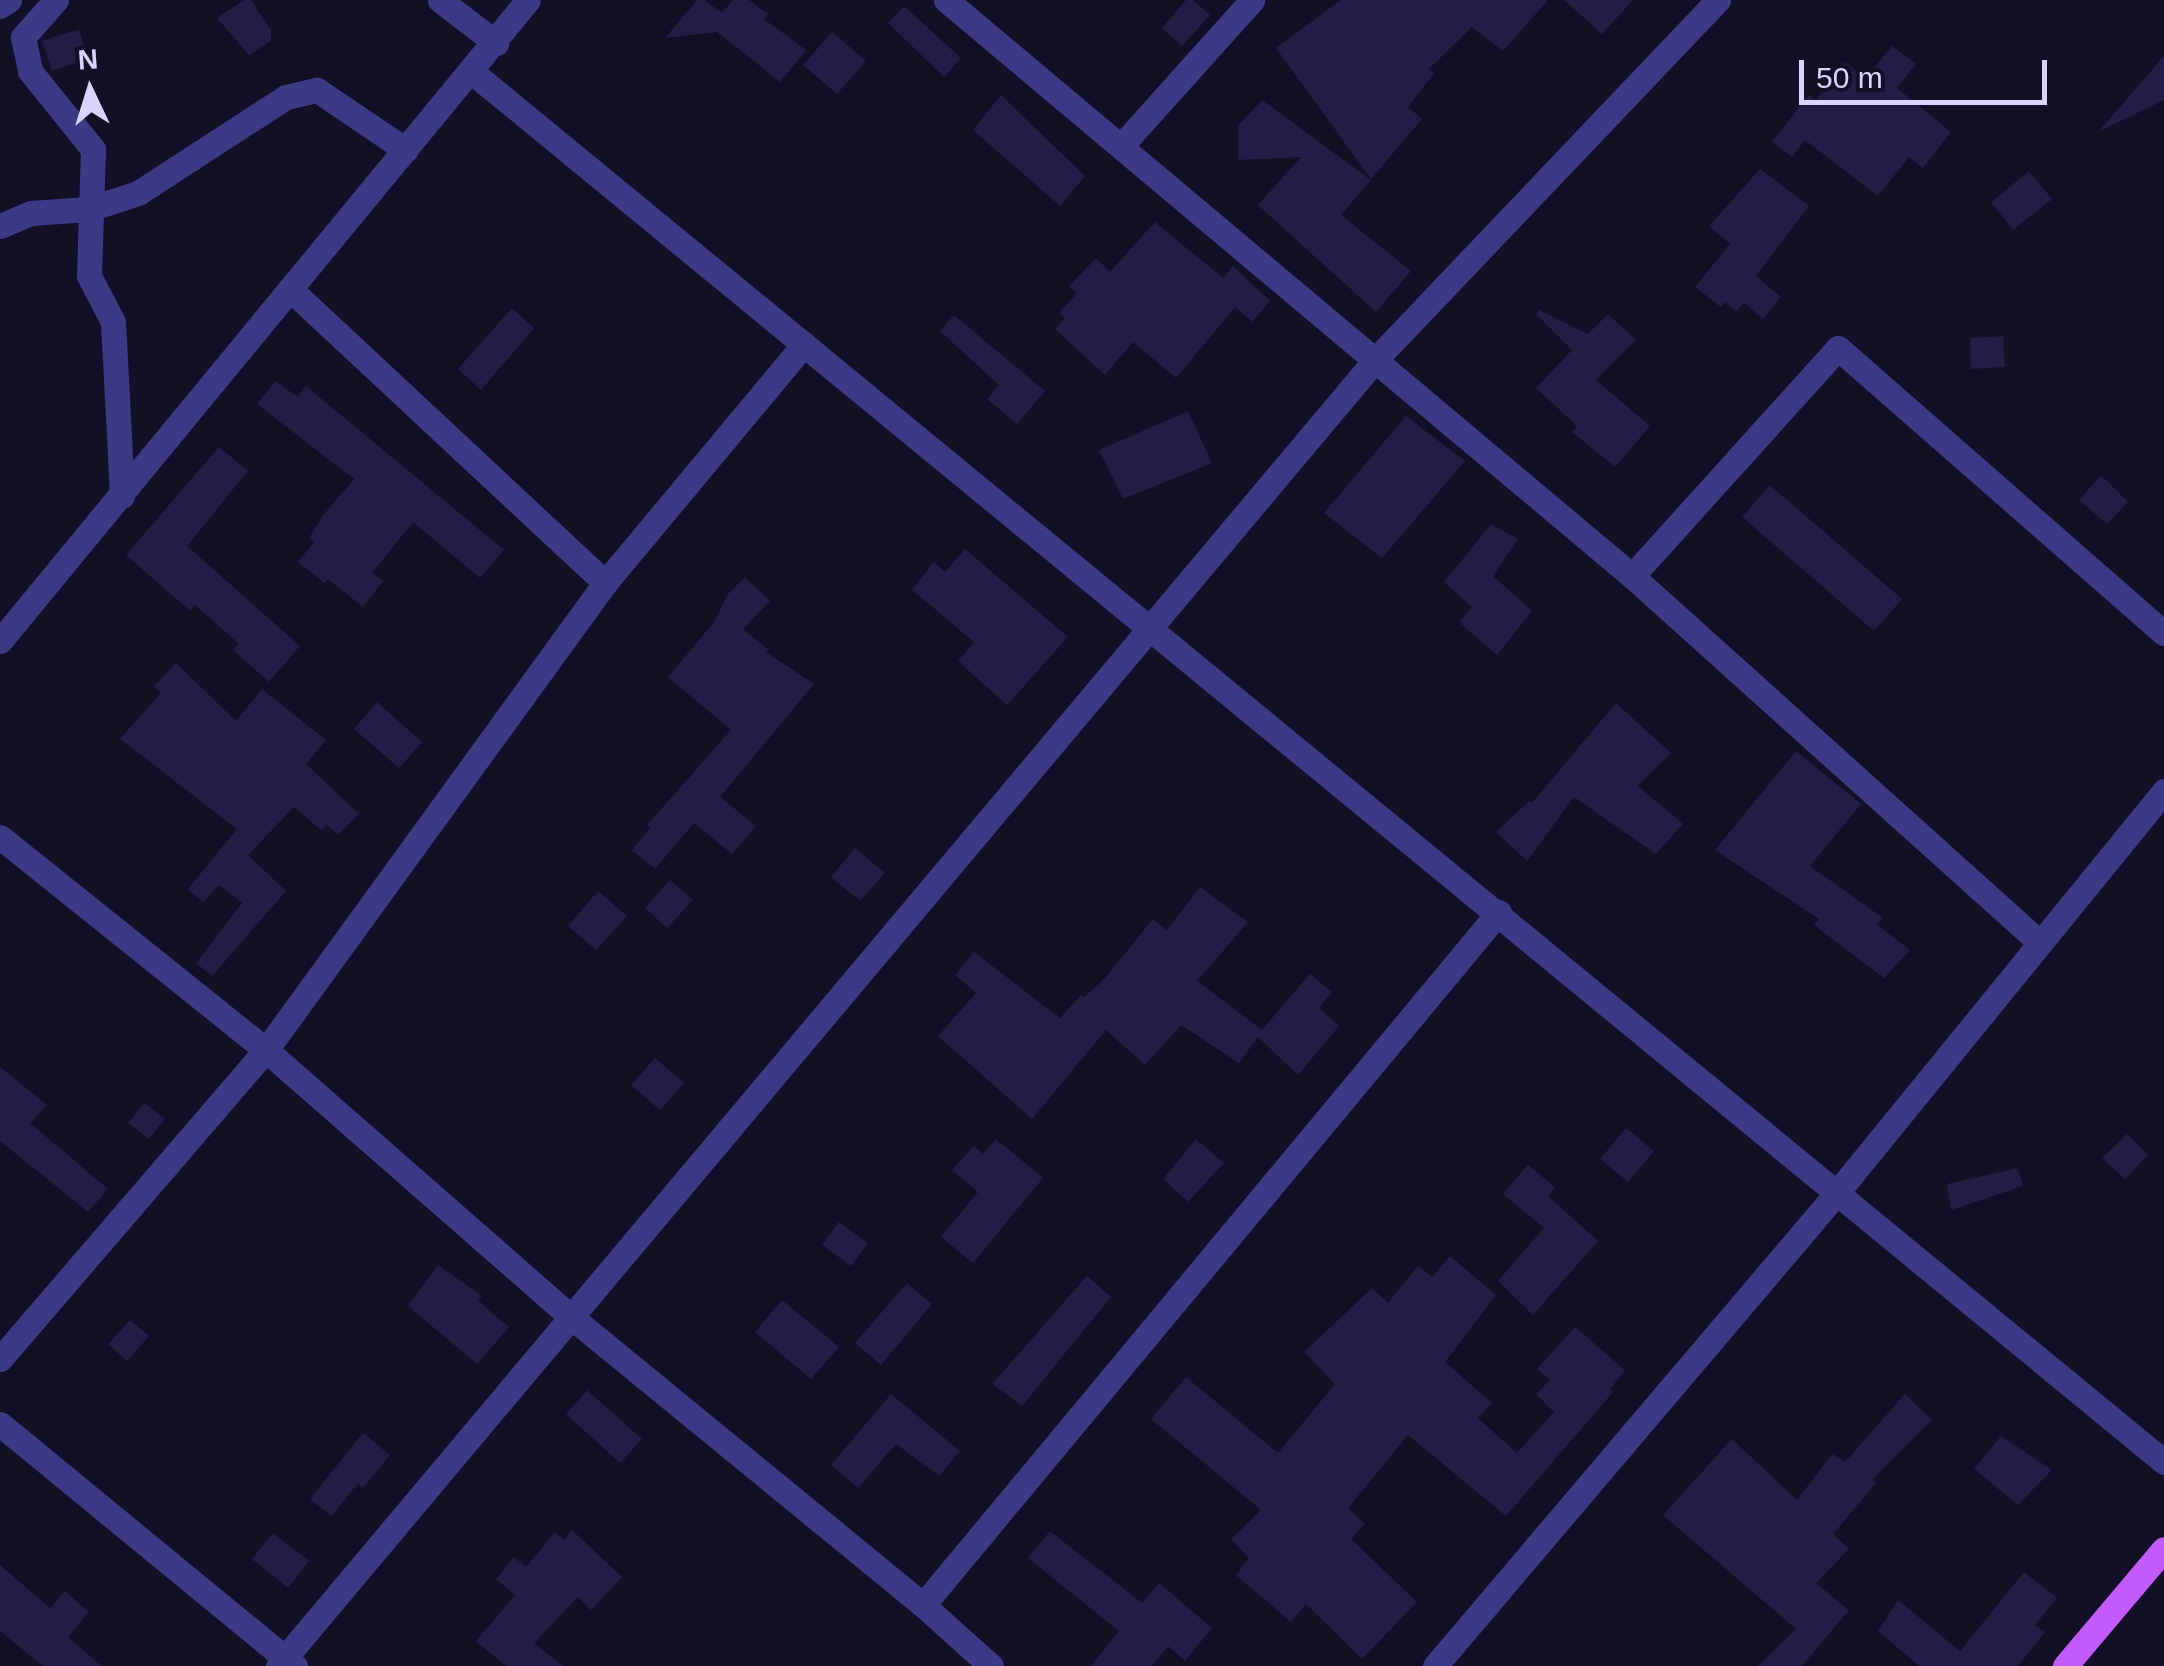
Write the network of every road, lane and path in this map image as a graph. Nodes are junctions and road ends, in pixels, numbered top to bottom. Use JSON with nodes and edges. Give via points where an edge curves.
{"nodes":[{"id":1,"x":10,"y":0,"type":"edge"},
{"id":2,"x":56,"y":0,"type":"edge"},
{"id":3,"x":440,"y":0,"type":"edge"},
{"id":4,"x":528,"y":0,"type":"edge"},
{"id":5,"x":946,"y":0,"type":"edge"},
{"id":6,"x":1252,"y":0,"type":"edge"},
{"id":7,"x":1718,"y":0,"type":"edge"},
{"id":8,"x":0,"y":6,"type":"edge"},
{"id":9,"x":496,"y":43,"type":"junction"},
{"id":10,"x":472,"y":72,"type":"junction"},
{"id":11,"x":1122,"y":145,"type":"junction"},
{"id":12,"x":406,"y":150,"type":"junction"},
{"id":13,"x":88,"y":208,"type":"junction"},
{"id":14,"x":0,"y":226,"type":"edge"},
{"id":15,"x":290,"y":290,"type":"junction"},
{"id":16,"x":804,"y":344,"type":"junction"},
{"id":17,"x":1376,"y":360,"type":"junction"},
{"id":18,"x":122,"y":496,"type":"junction"},
{"id":19,"x":1632,"y":576,"type":"junction"},
{"id":20,"x":605,"y":583,"type":"junction"},
{"id":21,"x":1151,"y":627,"type":"junction"},
{"id":22,"x":2164,"y":633,"type":"edge"},
{"id":23,"x":0,"y":640,"type":"edge"},
{"id":24,"x":2164,"y":791,"type":"edge"},
{"id":25,"x":0,"y":837,"type":"edge"},
{"id":26,"x":1499,"y":912,"type":"junction"},
{"id":27,"x":2038,"y":942,"type":"junction"},
{"id":28,"x":266,"y":1050,"type":"junction"},
{"id":29,"x":1835,"y":1195,"type":"junction"},
{"id":30,"x":570,"y":1316,"type":"junction"},
{"id":31,"x":0,"y":1358,"type":"edge"},
{"id":32,"x":0,"y":1424,"type":"edge"},
{"id":33,"x":2164,"y":1462,"type":"edge"},
{"id":34,"x":2164,"y":1549,"type":"edge"},
{"id":35,"x":924,"y":1604,"type":"junction"},
{"id":36,"x":286,"y":1663,"type":"edge"},
{"id":37,"x":991,"y":1666,"type":"edge"},
{"id":38,"x":1435,"y":1666,"type":"edge"},
{"id":39,"x":2064,"y":1666,"type":"edge"}],
"edges":[{"from":1,"to":8,"type":"street"},
{"from":2,"to":13,"type":"street","via":[[24,37],[30,70],[93,149]]},
{"from":3,"to":9,"type":"street"},
{"from":4,"to":9,"type":"street"},
{"from":5,"to":11,"type":"street"},
{"from":6,"to":11,"type":"street"},
{"from":7,"to":17,"type":"street"},
{"from":9,"to":10,"type":"street"},
{"from":10,"to":12,"type":"street"},
{"from":10,"to":16,"type":"street"},
{"from":11,"to":17,"type":"street"},
{"from":12,"to":13,"type":"street","via":[[317,90],[286,97],[138,193]]},
{"from":12,"to":15,"type":"street"},
{"from":13,"to":14,"type":"street","via":[[31,213]]},
{"from":13,"to":18,"type":"street","via":[[89,276],[113,322]]},
{"from":15,"to":18,"type":"street"},
{"from":15,"to":20,"type":"street"},
{"from":16,"to":20,"type":"street"},
{"from":16,"to":21,"type":"street"},
{"from":17,"to":19,"type":"street"},
{"from":17,"to":21,"type":"street"},
{"from":18,"to":23,"type":"street"},
{"from":19,"to":22,"type":"street","via":[[1838,348]]},
{"from":19,"to":27,"type":"street"},
{"from":20,"to":28,"type":"street"},
{"from":21,"to":26,"type":"street"},
{"from":21,"to":30,"type":"street"},
{"from":24,"to":27,"type":"street"},
{"from":25,"to":28,"type":"street"},
{"from":26,"to":29,"type":"street"},
{"from":26,"to":35,"type":"street"},
{"from":27,"to":29,"type":"street"},
{"from":28,"to":30,"type":"street"},
{"from":28,"to":31,"type":"street"},
{"from":29,"to":33,"type":"street"},
{"from":29,"to":38,"type":"street"},
{"from":30,"to":35,"type":"street"},
{"from":30,"to":36,"type":"street"},
{"from":32,"to":36,"type":"street"},
{"from":34,"to":39,"type":"main road"},
{"from":35,"to":37,"type":"street"}]}
